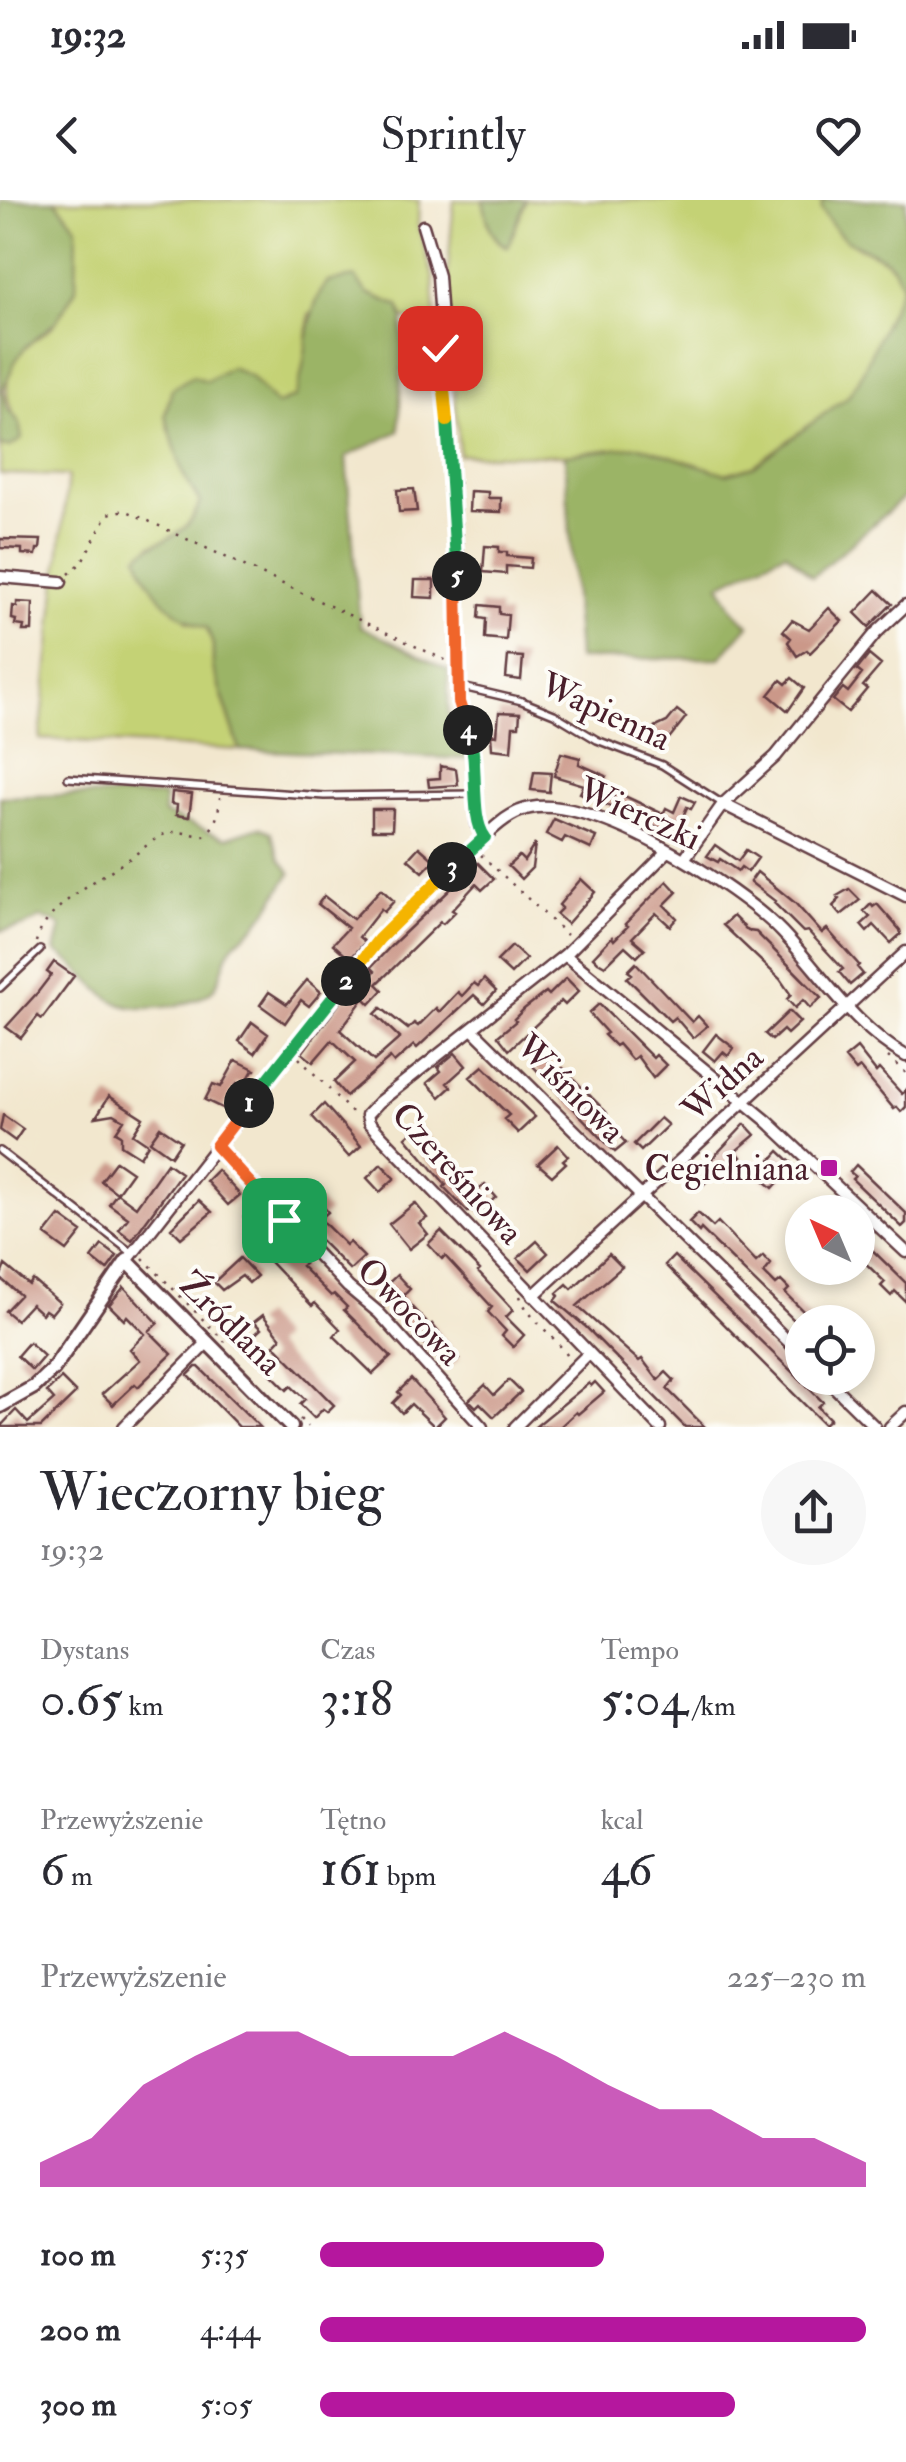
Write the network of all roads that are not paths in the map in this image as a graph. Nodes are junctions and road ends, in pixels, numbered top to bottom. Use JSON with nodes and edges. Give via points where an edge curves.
{"nodes":[{"id":1,"x":423,"y":226,"type":"dead end"},
{"id":2,"x":0,"y":577,"type":"edge"},
{"id":3,"x":61,"y":582,"type":"road end"},
{"id":4,"x":906,"y":606,"type":"edge"},
{"id":5,"x":458,"y":686,"type":"junction"},
{"id":6,"x":68,"y":778,"type":"dead end"},
{"id":7,"x":477,"y":794,"type":"junction"},
{"id":8,"x":723,"y":804,"type":"junction"},
{"id":9,"x":485,"y":837,"type":"junction"},
{"id":10,"x":668,"y":851,"type":"junction"},
{"id":11,"x":684,"y":859,"type":"junction"},
{"id":12,"x":906,"y":896,"type":"edge"},
{"id":13,"x":38,"y":952,"type":"road end"},
{"id":14,"x":906,"y":952,"type":"edge"},
{"id":15,"x":566,"y":955,"type":"junction"},
{"id":16,"x":0,"y":988,"type":"edge"},
{"id":17,"x":847,"y":1007,"type":"junction"},
{"id":18,"x":472,"y":1029,"type":"junction"},
{"id":19,"x":906,"y":1056,"type":"edge"},
{"id":20,"x":744,"y":1100,"type":"junction"},
{"id":21,"x":216,"y":1146,"type":"junction"},
{"id":22,"x":0,"y":1151,"type":"edge"},
{"id":23,"x":640,"y":1195,"type":"junction"},
{"id":24,"x":906,"y":1252,"type":"edge"},
{"id":25,"x":131,"y":1255,"type":"junction"},
{"id":26,"x":528,"y":1300,"type":"junction"},
{"id":27,"x":785,"y":1338,"type":"edge"},
{"id":28,"x":208,"y":1342,"type":"junction"},
{"id":29,"x":588,"y":1354,"type":"junction"},
{"id":30,"x":843,"y":1395,"type":"edge"},
{"id":31,"x":0,"y":1406,"type":"edge"},
{"id":32,"x":906,"y":1412,"type":"edge"},
{"id":33,"x":293,"y":1420,"type":"edge"},
{"id":34,"x":124,"y":1427,"type":"edge"},
{"id":35,"x":482,"y":1427,"type":"edge"},
{"id":36,"x":516,"y":1427,"type":"edge"},
{"id":37,"x":660,"y":1427,"type":"edge"},
{"id":38,"x":876,"y":1427,"type":"edge"},
{"id":39,"x":890,"y":1427,"type":"edge"}],
"edges":[{"from":1,"to":5,"type":"street","via":[[438,276],[456,542]]},
{"from":2,"to":3,"type":"street"},
{"from":4,"to":8,"type":"street","via":[[776,756]]},
{"from":5,"to":7,"type":"street"},
{"from":5,"to":8,"type":"lane","name":"Wapienna","via":[[554,714],[596,740],[662,765]]},
{"from":6,"to":7,"type":"lane","via":[[324,796]]},
{"from":7,"to":9,"type":"street","via":[[477,823]]},
{"from":8,"to":11,"type":"street"},
{"from":8,"to":12,"type":"street"},
{"from":9,"to":10,"type":"street","name":"Wierczki","via":[[518,811],[554,806]]},
{"from":9,"to":21,"type":"street","name":"Wierczki","via":[[379,939]]},
{"from":10,"to":11,"type":"street","name":"Wierczki"},
{"from":10,"to":15,"type":"street","name":"Czereśniowa"},
{"from":11,"to":17,"type":"street","name":"Wierczki","via":[[778,928]]},
{"from":13,"to":16,"type":"lane"},
{"from":14,"to":17,"type":"street","name":"Widna"},
{"from":15,"to":18,"type":"street","name":"Czereśniowa"},
{"from":15,"to":20,"type":"street"},
{"from":17,"to":19,"type":"street","name":"Wierczki"},
{"from":17,"to":20,"type":"street","name":"Widna"},
{"from":18,"to":23,"type":"street","name":"Wiśniowa"},
{"from":18,"to":26,"type":"street","name":"Czereśniowa","via":[[367,1115]]},
{"from":20,"to":23,"type":"street","name":"Widna"},
{"from":20,"to":24,"type":"street"},
{"from":21,"to":25,"type":"street","name":"Wierczki"},
{"from":21,"to":35,"type":"street","name":"Owocowa"},
{"from":22,"to":25,"type":"lane","name":"Źródlana"},
{"from":23,"to":26,"type":"street","name":"Widna"},
{"from":23,"to":27,"type":"street","name":"Wiśniowa"},
{"from":25,"to":28,"type":"street","name":"Źródlana"},
{"from":25,"to":31,"type":"street","via":[[53,1369]]},
{"from":26,"to":29,"type":"street","name":"Czereśniowa"},
{"from":28,"to":33,"type":"street","name":"Źródlana"},
{"from":28,"to":34,"type":"street"},
{"from":29,"to":36,"type":"street"},
{"from":29,"to":37,"type":"street","name":"Czereśniowa"},
{"from":30,"to":38,"type":"street"},
{"from":32,"to":39,"type":"street"}]}
